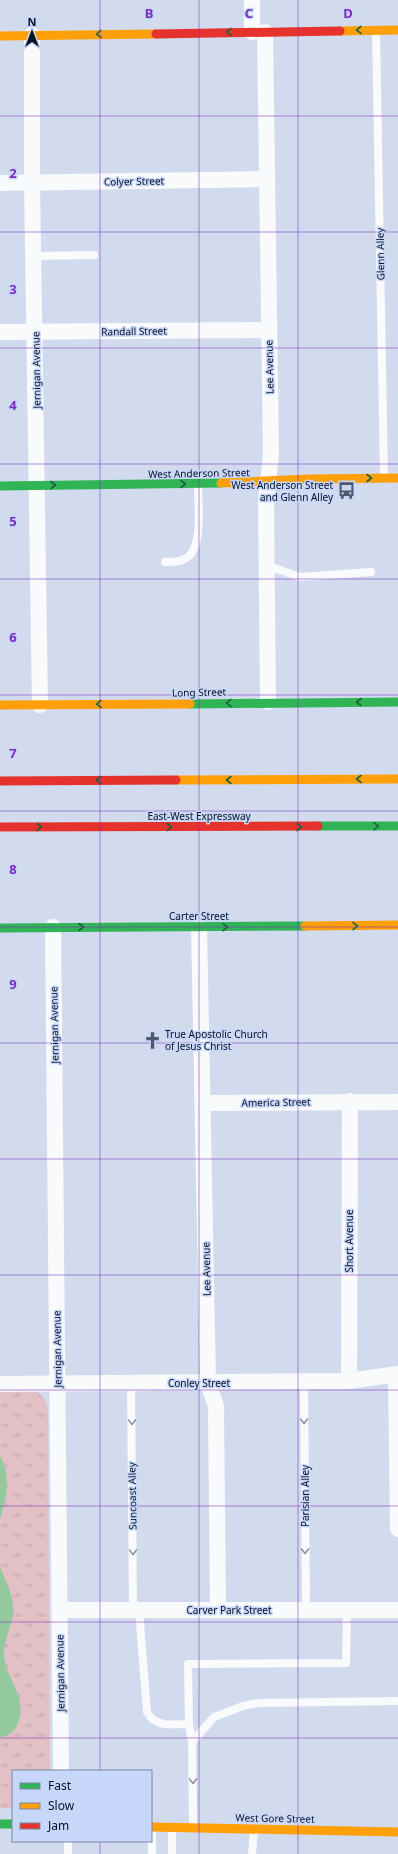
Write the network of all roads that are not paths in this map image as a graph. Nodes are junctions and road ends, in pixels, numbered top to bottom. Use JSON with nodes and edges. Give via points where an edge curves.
{"nodes":[{"id":1,"x":252,"y":0,"type":"edge"},
{"id":2,"x":376,"y":30,"type":"junction"},
{"id":3,"x":398,"y":30,"type":"edge"},
{"id":4,"x":258,"y":32,"type":"junction"},
{"id":5,"x":32,"y":35,"type":"junction"},
{"id":6,"x":0,"y":36,"type":"edge"},
{"id":7,"x":267,"y":179,"type":"junction"},
{"id":8,"x":0,"y":183,"type":"edge"},
{"id":9,"x":32,"y":183,"type":"junction"},
{"id":10,"x":94,"y":255,"type":"dead end"},
{"id":11,"x":34,"y":256,"type":"junction"},
{"id":12,"x":268,"y":330,"type":"junction"},
{"id":13,"x":0,"y":332,"type":"edge"},
{"id":14,"x":35,"y":332,"type":"junction"},
{"id":15,"x":384,"y":478,"type":"junction"},
{"id":16,"x":398,"y":478,"type":"edge"},
{"id":17,"x":268,"y":482,"type":"junction"},
{"id":18,"x":198,"y":484,"type":"junction"},
{"id":19,"x":37,"y":485,"type":"junction"},
{"id":20,"x":0,"y":486,"type":"edge"},
{"id":21,"x":165,"y":562,"type":"dead end"},
{"id":22,"x":266,"y":565,"type":"junction"},
{"id":23,"x":371,"y":572,"type":"dead end"},
{"id":24,"x":268,"y":702,"type":"junction"},
{"id":25,"x":398,"y":702,"type":"edge"},
{"id":26,"x":0,"y":705,"type":"edge"},
{"id":27,"x":40,"y":705,"type":"junction"},
{"id":28,"x":398,"y":779,"type":"edge"},
{"id":29,"x":0,"y":780,"type":"edge"},
{"id":30,"x":398,"y":826,"type":"edge"},
{"id":31,"x":0,"y":827,"type":"edge"},
{"id":32,"x":398,"y":925,"type":"edge"},
{"id":33,"x":53,"y":927,"type":"junction"},
{"id":34,"x":200,"y":927,"type":"junction"},
{"id":35,"x":0,"y":928,"type":"edge"},
{"id":36,"x":350,"y":1101,"type":"junction"},
{"id":37,"x":398,"y":1102,"type":"edge"},
{"id":38,"x":203,"y":1103,"type":"junction"},
{"id":39,"x":397,"y":1374,"type":"edge"},
{"id":40,"x":349,"y":1381,"type":"junction"},
{"id":41,"x":304,"y":1382,"type":"junction"},
{"id":42,"x":131,"y":1383,"type":"junction"},
{"id":43,"x":208,"y":1383,"type":"junction"},
{"id":44,"x":0,"y":1384,"type":"edge"},
{"id":45,"x":57,"y":1384,"type":"junction"},
{"id":46,"x":398,"y":1529,"type":"edge"},
{"id":47,"x":60,"y":1610,"type":"junction"},
{"id":48,"x":136,"y":1610,"type":"junction"},
{"id":49,"x":218,"y":1610,"type":"junction"},
{"id":50,"x":306,"y":1610,"type":"junction"},
{"id":51,"x":347,"y":1610,"type":"junction"},
{"id":52,"x":398,"y":1610,"type":"edge"},
{"id":53,"x":398,"y":1701,"type":"edge"},
{"id":54,"x":189,"y":1724,"type":"junction"},
{"id":55,"x":192,"y":1742,"type":"junction"},
{"id":56,"x":61,"y":1770,"type":"edge"},
{"id":57,"x":0,"y":1824,"type":"edge"},
{"id":58,"x":12,"y":1824,"type":"edge"},
{"id":59,"x":152,"y":1827,"type":"edge"},
{"id":60,"x":172,"y":1828,"type":"junction"},
{"id":61,"x":194,"y":1828,"type":"junction"},
{"id":62,"x":254,"y":1829,"type":"junction"},
{"id":63,"x":398,"y":1832,"type":"edge"},
{"id":64,"x":68,"y":1842,"type":"edge"},
{"id":65,"x":68,"y":1854,"type":"edge"},
{"id":66,"x":152,"y":1854,"type":"edge"},
{"id":67,"x":172,"y":1854,"type":"edge"},
{"id":68,"x":252,"y":1854,"type":"edge"}],
"edges":[{"from":1,"to":4,"type":"street","name":"Lee Avenue"},
{"from":2,"to":3,"type":"main road"},
{"from":2,"to":4,"type":"main road","one_way":true},
{"from":2,"to":15,"type":"lane","name":"Glenn Alley"},
{"from":4,"to":5,"type":"main road","one_way":true},
{"from":4,"to":7,"type":"street","name":"Lee Avenue"},
{"from":5,"to":6,"type":"main road"},
{"from":5,"to":9,"type":"street","name":"Jernigan Avenue"},
{"from":7,"to":9,"type":"street","name":"Colyer Street"},
{"from":7,"to":12,"type":"street","name":"Lee Avenue"},
{"from":8,"to":9,"type":"street","name":"Colyer Street"},
{"from":9,"to":11,"type":"street","name":"Jernigan Avenue"},
{"from":10,"to":11,"type":"lane"},
{"from":11,"to":14,"type":"street","name":"Jernigan Avenue"},
{"from":12,"to":14,"type":"street","name":"Randall Street"},
{"from":12,"to":17,"type":"street","name":"Lee Avenue","via":[[271,463]]},
{"from":13,"to":14,"type":"street","name":"Randall Street"},
{"from":14,"to":19,"type":"street","name":"Jernigan Avenue"},
{"from":15,"to":16,"type":"main road","name":"West Anderson Street"},
{"from":17,"to":15,"type":"main road","name":"West Anderson Street","one_way":true},
{"from":17,"to":18,"type":"main road","name":"West Anderson Street"},
{"from":17,"to":22,"type":"street","name":"Lee Avenue"},
{"from":19,"to":18,"type":"main road","name":"West Anderson Street","one_way":true},
{"from":18,"to":21,"type":"lane","via":[[198,534],[195,548],[185,560]]},
{"from":19,"to":20,"type":"main road","name":"West Anderson Street"},
{"from":19,"to":27,"type":"street","name":"Jernigan Avenue"},
{"from":22,"to":23,"type":"lane","via":[[300,577]]},
{"from":22,"to":24,"type":"street","name":"Lee Avenue"},
{"from":25,"to":24,"type":"main road","name":"Long Street","one_way":true},
{"from":24,"to":27,"type":"main road","name":"Long Street","one_way":true},
{"from":26,"to":27,"type":"main road","name":"Long Street"},
{"from":28,"to":29,"type":"main road","one_way":true},
{"from":31,"to":30,"type":"main road","name":"East-West Expressway","one_way":true},
{"from":34,"to":32,"type":"main road","name":"Carter Street","one_way":true},
{"from":33,"to":34,"type":"main road","name":"Carter Street","one_way":true},
{"from":33,"to":35,"type":"main road","name":"Carter Street"},
{"from":33,"to":45,"type":"street","name":"Jernigan Avenue"},
{"from":34,"to":38,"type":"street","name":"Lee Avenue"},
{"from":36,"to":37,"type":"street","name":"America Street"},
{"from":36,"to":38,"type":"street","name":"America Street"},
{"from":36,"to":40,"type":"street","name":"Short Avenue"},
{"from":38,"to":43,"type":"street","name":"Lee Avenue"},
{"from":39,"to":40,"type":"street","name":"Conley Street"},
{"from":39,"to":46,"type":"street"},
{"from":40,"to":41,"type":"street","name":"Conley Street"},
{"from":41,"to":43,"type":"street","name":"Conley Street"},
{"from":41,"to":50,"type":"lane","name":"Parisian Alley","one_way":true},
{"from":42,"to":43,"type":"street","name":"Conley Street"},
{"from":42,"to":45,"type":"street","name":"Conley Street"},
{"from":42,"to":48,"type":"lane","name":"Suncoast Alley","one_way":true},
{"from":43,"to":49,"type":"street","name":"Lee Avenue","via":[[216,1406]]},
{"from":44,"to":45,"type":"street","name":"Conley Street"},
{"from":45,"to":47,"type":"street","name":"Jernigan Avenue"},
{"from":47,"to":48,"type":"street","name":"Carver Park Street"},
{"from":47,"to":56,"type":"street","name":"Jernigan Avenue"},
{"from":48,"to":49,"type":"street","name":"Carver Park Street"},
{"from":48,"to":54,"type":"lane","name":"Suncoast Alley","via":[[149,1717],[158,1723]]},
{"from":49,"to":50,"type":"street","name":"Carver Park Street"},
{"from":50,"to":51,"type":"street","name":"Carver Park Street"},
{"from":51,"to":52,"type":"street","name":"Carver Park Street"},
{"from":51,"to":54,"type":"lane","via":[[346,1663],[188,1664]]},
{"from":53,"to":55,"type":"lane","via":[[258,1703],[214,1717]]},
{"from":54,"to":55,"type":"lane"},
{"from":55,"to":61,"type":"lane","one_way":true},
{"from":57,"to":58,"type":"main road"},
{"from":59,"to":60,"type":"main road","name":"West Gore Street"},
{"from":59,"to":66,"type":"lane"},
{"from":60,"to":61,"type":"main road","name":"West Gore Street"},
{"from":60,"to":67,"type":"lane"},
{"from":61,"to":62,"type":"main road","name":"West Gore Street"},
{"from":62,"to":63,"type":"main road","name":"West Gore Street"},
{"from":62,"to":68,"type":"lane"},
{"from":64,"to":65,"type":"lane"}]}
